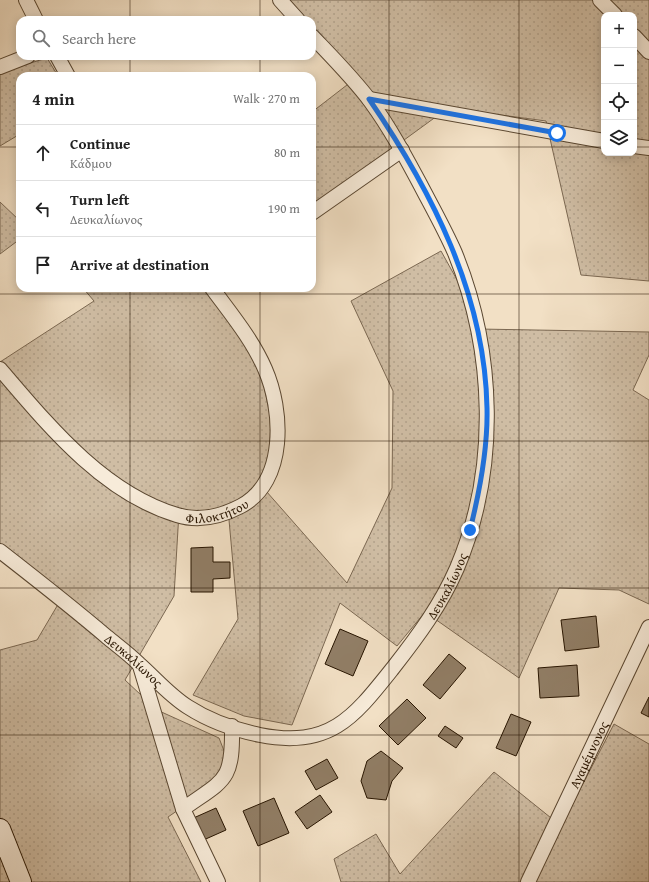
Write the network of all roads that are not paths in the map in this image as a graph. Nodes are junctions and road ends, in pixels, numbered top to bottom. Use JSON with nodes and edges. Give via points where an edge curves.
{"nodes":[{"id":1,"x":26,"y":0,"type":"edge"},
{"id":2,"x":280,"y":0,"type":"edge"},
{"id":3,"x":600,"y":0,"type":"edge"},
{"id":4,"x":612,"y":12,"type":"edge"},
{"id":5,"x":34,"y":16,"type":"edge"},
{"id":6,"x":294,"y":16,"type":"edge"},
{"id":7,"x":637,"y":39,"type":"edge"},
{"id":8,"x":316,"y":40,"type":"edge"},
{"id":9,"x":649,"y":52,"type":"edge"},
{"id":10,"x":18,"y":60,"type":"edge"},
{"id":11,"x":59,"y":60,"type":"edge"},
{"id":12,"x":0,"y":67,"type":"edge"},
{"id":13,"x":66,"y":72,"type":"edge"},
{"id":14,"x":369,"y":99,"type":"junction"},
{"id":15,"x":601,"y":140,"type":"edge"},
{"id":16,"x":637,"y":146,"type":"edge"},
{"id":17,"x":649,"y":148,"type":"edge"},
{"id":18,"x":402,"y":150,"type":"junction"},
{"id":19,"x":316,"y":210,"type":"edge"},
{"id":20,"x":215,"y":292,"type":"edge"},
{"id":21,"x":0,"y":369,"type":"edge"},
{"id":22,"x":0,"y":551,"type":"edge"},
{"id":23,"x":649,"y":627,"type":"edge"},
{"id":24,"x":139,"y":664,"type":"junction"},
{"id":25,"x":232,"y":726,"type":"junction"},
{"id":26,"x":183,"y":810,"type":"junction"},
{"id":27,"x":0,"y":829,"type":"edge"},
{"id":28,"x":20,"y":882,"type":"edge"},
{"id":29,"x":218,"y":882,"type":"edge"},
{"id":30,"x":528,"y":882,"type":"edge"}],
"edges":[{"from":1,"to":5,"type":"street"},
{"from":2,"to":6,"type":"street"},
{"from":3,"to":4,"type":"street"},
{"from":7,"to":9,"type":"street"},
{"from":8,"to":14,"type":"street","name":"Δευκαλίωνος"},
{"from":10,"to":12,"type":"street"},
{"from":11,"to":13,"type":"street"},
{"from":14,"to":15,"type":"street"},
{"from":14,"to":18,"type":"street","name":"Δευκαλίωνος"},
{"from":16,"to":17,"type":"street"},
{"from":18,"to":19,"type":"street"},
{"from":18,"to":25,"type":"street","name":"Δευκαλίωνος","via":[[455,252],[471,303],[482,354],[488,409],[485,451],[478,497],[466,544],[457,568],[430,619],[354,715],[335,728],[301,737],[270,736]]},
{"from":20,"to":21,"type":"street","name":"Φιλοκτήτου","via":[[237,322],[266,370],[272,388],[278,436],[274,462],[264,486],[247,503],[220,515],[179,516],[144,502],[123,489],[66,442]]},
{"from":22,"to":24,"type":"street","name":"Δευκαλίωνος"},
{"from":23,"to":30,"type":"street","name":"Αγαμέμνονος"},
{"from":24,"to":25,"type":"street","name":"Δευκαλίωνος","via":[[189,708]]},
{"from":24,"to":26,"type":"street"},
{"from":25,"to":26,"type":"street","via":[[230,768],[223,780]]},
{"from":26,"to":29,"type":"street"},
{"from":27,"to":28,"type":"street"}]}
